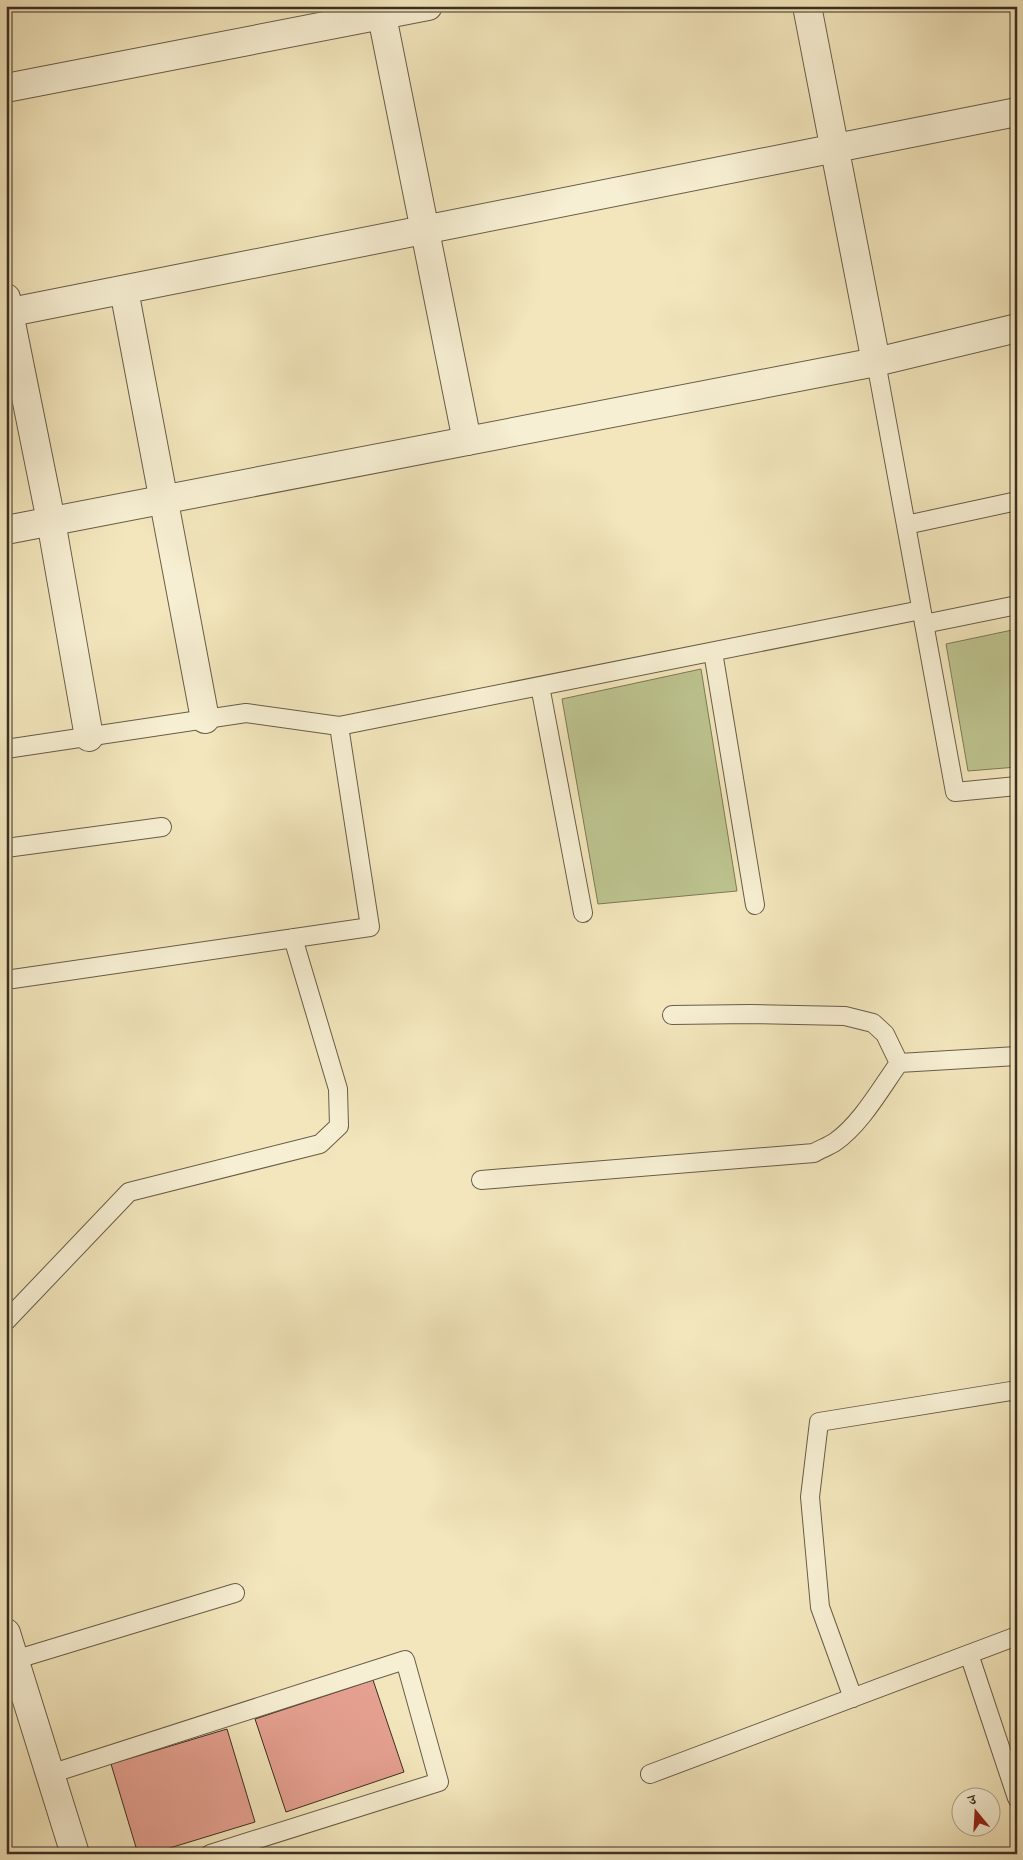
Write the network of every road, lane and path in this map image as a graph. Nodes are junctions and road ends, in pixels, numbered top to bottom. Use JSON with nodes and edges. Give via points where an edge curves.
{"nodes":[{"id":1,"x":428,"y":6,"type":"edge"},
{"id":2,"x":807,"y":6,"type":"edge"},
{"id":3,"x":381,"y":11,"type":"edge"},
{"id":4,"x":6,"y":88,"type":"edge"},
{"id":5,"x":1017,"y":112,"type":"edge"},
{"id":6,"x":835,"y":149,"type":"junction"},
{"id":7,"x":424,"y":230,"type":"junction"},
{"id":8,"x":124,"y":290,"type":"junction"},
{"id":9,"x":7,"y":308,"type":"edge"},
{"id":10,"x":1017,"y":328,"type":"edge"},
{"id":11,"x":876,"y":362,"type":"junction"},
{"id":12,"x":467,"y":441,"type":"junction"},
{"id":13,"x":164,"y":499,"type":"junction"},
{"id":14,"x":1017,"y":501,"type":"edge"},
{"id":15,"x":51,"y":521,"type":"junction"},
{"id":16,"x":906,"y":525,"type":"junction"},
{"id":17,"x":6,"y":530,"type":"edge"},
{"id":18,"x":1017,"y":605,"type":"edge"},
{"id":19,"x":923,"y":617,"type":"junction"},
{"id":20,"x":713,"y":652,"type":"junction"},
{"id":21,"x":540,"y":686,"type":"junction"},
{"id":22,"x":205,"y":719,"type":"junction"},
{"id":23,"x":339,"y":726,"type":"junction"},
{"id":24,"x":89,"y":737,"type":"junction"},
{"id":25,"x":6,"y":749,"type":"edge"},
{"id":26,"x":1017,"y":786,"type":"edge"},
{"id":27,"x":162,"y":827,"type":"dead end"},
{"id":28,"x":6,"y":848,"type":"edge"},
{"id":29,"x":755,"y":905,"type":"dead end"},
{"id":30,"x":583,"y":913,"type":"dead end"},
{"id":31,"x":293,"y":938,"type":"junction"},
{"id":32,"x":6,"y":980,"type":"edge"},
{"id":33,"x":672,"y":1015,"type":"dead end"},
{"id":34,"x":1017,"y":1056,"type":"edge"},
{"id":35,"x":899,"y":1063,"type":"junction"},
{"id":36,"x":481,"y":1180,"type":"dead end"},
{"id":37,"x":6,"y":1321,"type":"edge"},
{"id":38,"x":1017,"y":1390,"type":"edge"},
{"id":39,"x":235,"y":1593,"type":"dead end"},
{"id":40,"x":6,"y":1634,"type":"edge"},
{"id":41,"x":1017,"y":1636,"type":"edge"},
{"id":42,"x":969,"y":1654,"type":"junction"},
{"id":43,"x":14,"y":1660,"type":"junction"},
{"id":44,"x":853,"y":1698,"type":"junction"},
{"id":45,"x":50,"y":1774,"type":"junction"},
{"id":46,"x":650,"y":1774,"type":"dead end"},
{"id":47,"x":1017,"y":1798,"type":"edge"},
{"id":48,"x":75,"y":1854,"type":"edge"},
{"id":49,"x":210,"y":1854,"type":"edge"}],
"edges":[{"from":1,"to":3,"type":"street"},
{"from":2,"to":6,"type":"street"},
{"from":3,"to":4,"type":"street"},
{"from":3,"to":7,"type":"street"},
{"from":5,"to":6,"type":"street"},
{"from":6,"to":7,"type":"street"},
{"from":6,"to":11,"type":"street"},
{"from":7,"to":8,"type":"street"},
{"from":7,"to":12,"type":"street"},
{"from":8,"to":9,"type":"street"},
{"from":8,"to":13,"type":"street"},
{"from":9,"to":15,"type":"street"},
{"from":10,"to":11,"type":"street"},
{"from":11,"to":12,"type":"street"},
{"from":11,"to":16,"type":"lane"},
{"from":12,"to":13,"type":"street"},
{"from":13,"to":15,"type":"street"},
{"from":13,"to":22,"type":"street"},
{"from":14,"to":16,"type":"lane"},
{"from":15,"to":17,"type":"street"},
{"from":15,"to":24,"type":"street"},
{"from":16,"to":19,"type":"lane"},
{"from":18,"to":19,"type":"lane"},
{"from":19,"to":20,"type":"lane"},
{"from":19,"to":26,"type":"lane","via":[[955,792]]},
{"from":20,"to":21,"type":"lane"},
{"from":20,"to":29,"type":"lane"},
{"from":21,"to":23,"type":"lane"},
{"from":21,"to":30,"type":"lane"},
{"from":22,"to":23,"type":"lane","via":[[246,713]]},
{"from":22,"to":24,"type":"lane"},
{"from":23,"to":31,"type":"lane","via":[[370,927]]},
{"from":24,"to":25,"type":"lane"},
{"from":27,"to":28,"type":"lane"},
{"from":31,"to":32,"type":"lane"},
{"from":31,"to":37,"type":"lane","via":[[338,1090],[339,1126],[320,1144],[130,1192]]},
{"from":33,"to":35,"type":"lane","via":[[845,1016],[873,1023],[885,1034]]},
{"from":34,"to":35,"type":"lane"},
{"from":35,"to":36,"type":"lane","via":[[852,1126],[836,1141],[814,1153]]},
{"from":38,"to":44,"type":"lane","via":[[820,1422],[810,1497],[820,1607]]},
{"from":39,"to":43,"type":"lane"},
{"from":40,"to":43,"type":"street"},
{"from":41,"to":42,"type":"lane"},
{"from":42,"to":44,"type":"lane"},
{"from":42,"to":47,"type":"lane"},
{"from":43,"to":45,"type":"street"},
{"from":44,"to":46,"type":"lane"},
{"from":45,"to":48,"type":"street"},
{"from":45,"to":49,"type":"lane","via":[[405,1660],[438,1782]]}]}
